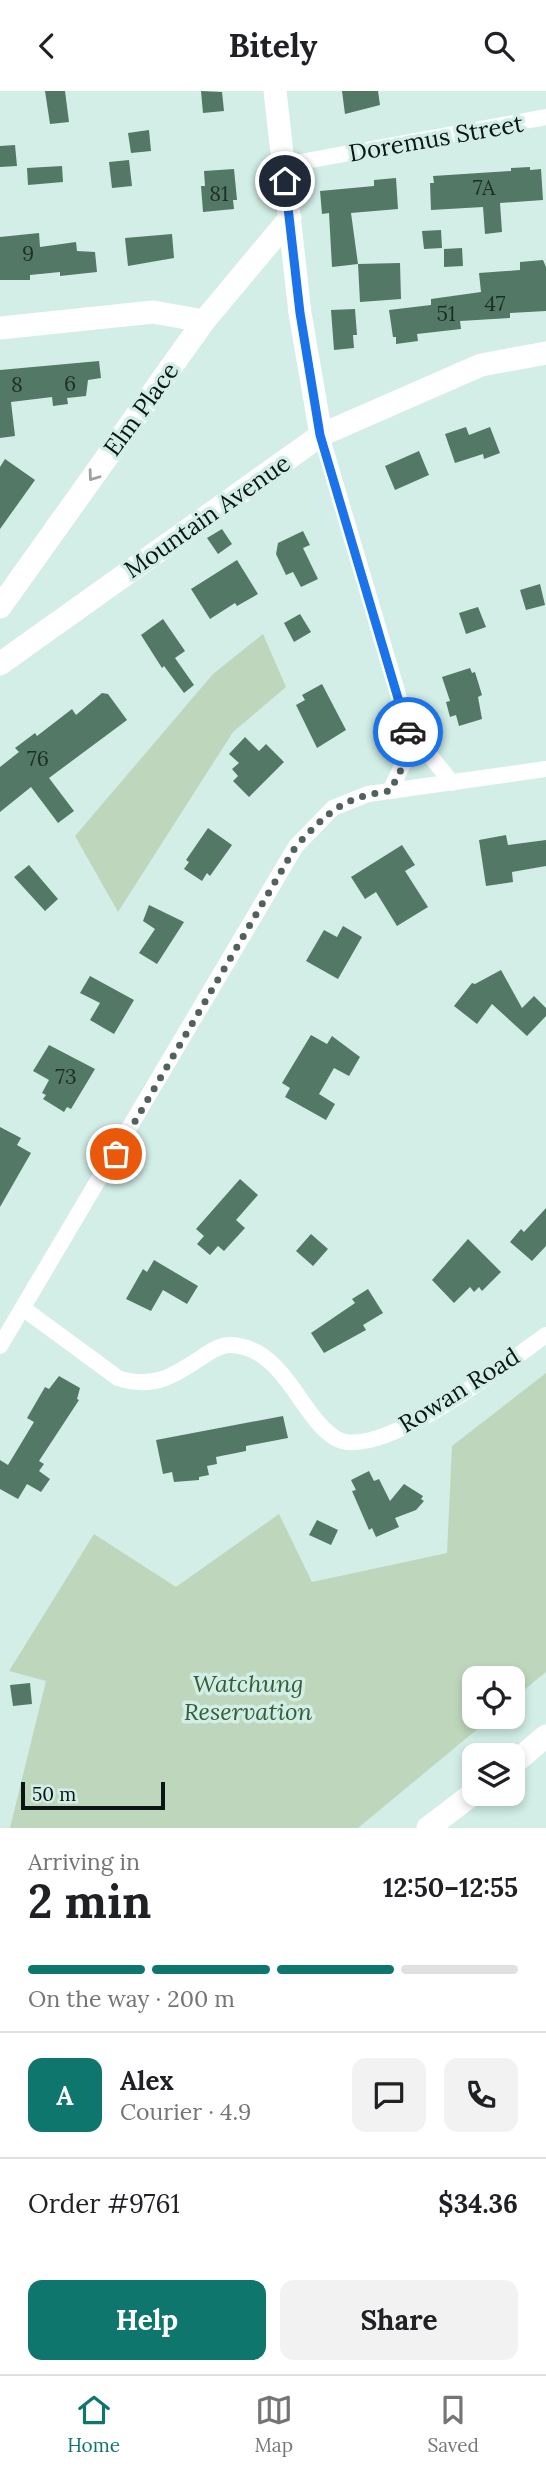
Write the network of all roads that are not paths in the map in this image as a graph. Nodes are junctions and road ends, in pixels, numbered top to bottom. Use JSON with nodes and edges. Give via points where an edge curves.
{"nodes":[{"id":1,"x":275,"y":91,"type":"edge"},
{"id":2,"x":546,"y":117,"type":"edge"},
{"id":3,"x":284,"y":165,"type":"junction"},
{"id":4,"x":290,"y":218,"type":"junction"},
{"id":5,"x":204,"y":321,"type":"junction"},
{"id":6,"x":0,"y":328,"type":"edge"},
{"id":7,"x":546,"y":353,"type":"edge"},
{"id":8,"x":320,"y":435,"type":"junction"},
{"id":9,"x":0,"y":607,"type":"edge"},
{"id":10,"x":0,"y":664,"type":"edge"},
{"id":11,"x":408,"y":728,"type":"junction"},
{"id":12,"x":546,"y":769,"type":"edge"},
{"id":13,"x":452,"y":783,"type":"junction"},
{"id":14,"x":390,"y":791,"type":"junction"},
{"id":15,"x":24,"y":1309,"type":"junction"},
{"id":16,"x":546,"y":1335,"type":"edge"},
{"id":17,"x":0,"y":1346,"type":"edge"},
{"id":18,"x":546,"y":1736,"type":"edge"},
{"id":19,"x":525,"y":1754,"type":"edge"},
{"id":20,"x":462,"y":1802,"type":"edge"},
{"id":21,"x":428,"y":1828,"type":"edge"}],
"edges":[{"from":1,"to":3,"type":"street"},
{"from":2,"to":3,"type":"street","name":"Doremus Street"},
{"from":3,"to":4,"type":"street"},
{"from":4,"to":5,"type":"street","name":"Elm Place"},
{"from":4,"to":8,"type":"street"},
{"from":5,"to":6,"type":"street","via":[[153,312]]},
{"from":5,"to":9,"type":"street","name":"Elm Place","one_way":true},
{"from":7,"to":8,"type":"street","name":"Mountain Avenue","via":[[481,365]]},
{"from":8,"to":10,"type":"street","name":"Mountain Avenue"},
{"from":8,"to":11,"type":"street"},
{"from":11,"to":13,"type":"street"},
{"from":11,"to":14,"type":"street","via":[[404,764]]},
{"from":12,"to":13,"type":"street"},
{"from":13,"to":14,"type":"street"},
{"from":14,"to":15,"type":"street","via":[[333,808],[296,846]]},
{"from":15,"to":16,"type":"street","name":"Rowan Road","via":[[118,1378],[134,1384],[167,1380],[227,1345],[249,1349],[272,1361],[324,1428],[338,1440],[351,1442],[372,1440],[411,1425]]},
{"from":15,"to":17,"type":"street"},
{"from":18,"to":19,"type":"street"},
{"from":20,"to":21,"type":"street"}]}
